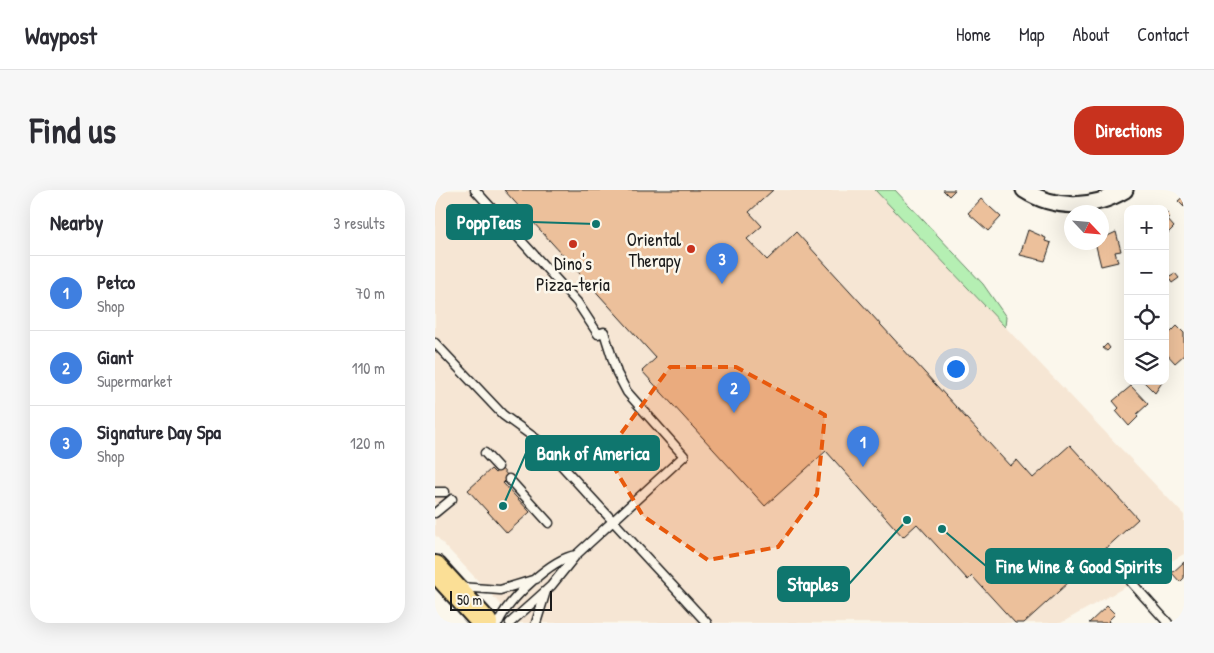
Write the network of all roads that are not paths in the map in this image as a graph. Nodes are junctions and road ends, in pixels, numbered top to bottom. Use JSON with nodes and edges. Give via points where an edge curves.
{"nodes":[{"id":1,"x":475,"y":190,"type":"edge"},
{"id":2,"x":1024,"y":190,"type":"edge"},
{"id":3,"x":1125,"y":190,"type":"edge"},
{"id":4,"x":435,"y":343,"type":"edge"},
{"id":5,"x":485,"y":453,"type":"dead end"},
{"id":6,"x":498,"y":468,"type":"dead end"},
{"id":7,"x":509,"y":479,"type":"dead end"},
{"id":8,"x":435,"y":492,"type":"edge"},
{"id":9,"x":445,"y":492,"type":"dead end"},
{"id":10,"x":452,"y":499,"type":"dead end"},
{"id":11,"x":435,"y":513,"type":"edge"},
{"id":12,"x":613,"y":521,"type":"junction"},
{"id":13,"x":549,"y":523,"type":"dead end"},
{"id":14,"x":576,"y":555,"type":"junction"},
{"id":15,"x":435,"y":568,"type":"edge"},
{"id":16,"x":538,"y":578,"type":"junction"},
{"id":17,"x":1131,"y":582,"type":"dead end"},
{"id":18,"x":451,"y":586,"type":"junction"},
{"id":19,"x":547,"y":589,"type":"junction"},
{"id":20,"x":485,"y":623,"type":"edge"},
{"id":21,"x":499,"y":623,"type":"edge"},
{"id":22,"x":510,"y":623,"type":"edge"},
{"id":23,"x":536,"y":623,"type":"edge"},
{"id":24,"x":707,"y":623,"type":"edge"},
{"id":25,"x":1168,"y":623,"type":"edge"}],
"edges":[{"from":1,"to":12,"type":"lane","via":[[577,302],[598,334],[605,332],[617,373],[627,392],[684,456]]},
{"from":2,"to":3,"type":"street","via":[[1047,201],[1079,205],[1095,203]]},
{"from":4,"to":12,"type":"lane","via":[[503,415],[537,439]]},
{"from":5,"to":6,"type":"lane"},
{"from":7,"to":13,"type":"lane"},
{"from":8,"to":9,"type":"lane"},
{"from":10,"to":11,"type":"lane"},
{"from":12,"to":14,"type":"lane"},
{"from":12,"to":24,"type":"lane"},
{"from":14,"to":16,"type":"lane","via":[[556,562]]},
{"from":14,"to":19,"type":"lane"},
{"from":15,"to":18,"type":"highway"},
{"from":16,"to":18,"type":"lane","via":[[500,590]]},
{"from":16,"to":21,"type":"lane","via":[[504,611]]},
{"from":17,"to":25,"type":"lane"},
{"from":18,"to":20,"type":"highway"},
{"from":19,"to":22,"type":"lane"},
{"from":19,"to":23,"type":"lane"}]}
